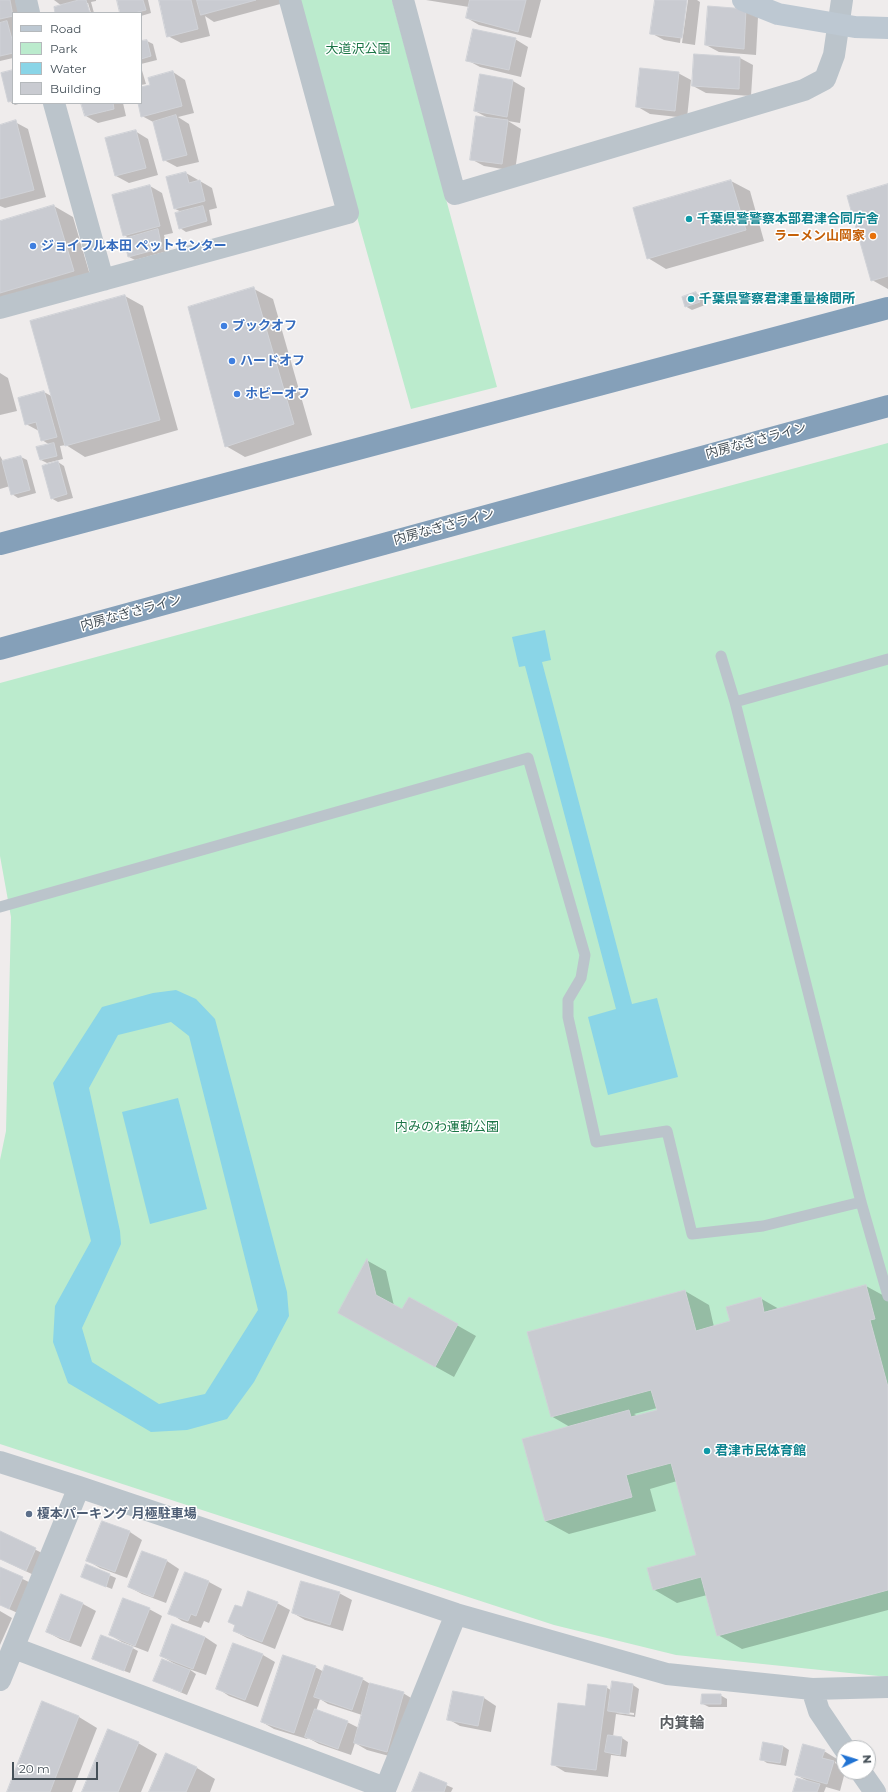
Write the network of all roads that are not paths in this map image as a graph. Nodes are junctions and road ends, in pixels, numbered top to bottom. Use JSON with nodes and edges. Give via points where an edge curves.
{"nodes":[{"id":1,"x":26,"y":0,"type":"edge"},
{"id":2,"x":290,"y":0,"type":"edge"},
{"id":3,"x":404,"y":0,"type":"edge"},
{"id":4,"x":743,"y":0,"type":"edge"},
{"id":5,"x":842,"y":0,"type":"edge"},
{"id":6,"x":29,"y":12,"type":"edge"},
{"id":7,"x":838,"y":24,"type":"junction"},
{"id":8,"x":888,"y":28,"type":"edge"},
{"id":9,"x":54,"y":104,"type":"edge"},
{"id":10,"x":103,"y":280,"type":"junction"},
{"id":11,"x":0,"y":308,"type":"edge"},
{"id":12,"x":888,"y":308,"type":"edge"},
{"id":13,"x":888,"y":406,"type":"edge"},
{"id":14,"x":0,"y":544,"type":"edge"},
{"id":15,"x":0,"y":649,"type":"edge"},
{"id":16,"x":721,"y":656,"type":"dead end"},
{"id":17,"x":888,"y":659,"type":"edge"},
{"id":18,"x":735,"y":702,"type":"junction"},
{"id":19,"x":0,"y":907,"type":"edge"},
{"id":20,"x":861,"y":1202,"type":"junction"},
{"id":21,"x":888,"y":1296,"type":"edge"},
{"id":22,"x":0,"y":1462,"type":"edge"},
{"id":23,"x":79,"y":1487,"type":"junction"},
{"id":24,"x":456,"y":1614,"type":"junction"},
{"id":25,"x":14,"y":1648,"type":"junction"},
{"id":26,"x":0,"y":1680,"type":"edge"},
{"id":27,"x":888,"y":1687,"type":"edge"},
{"id":28,"x":812,"y":1689,"type":"junction"},
{"id":29,"x":838,"y":1740,"type":"edge"},
{"id":30,"x":867,"y":1780,"type":"edge"},
{"id":31,"x":384,"y":1790,"type":"edge"},
{"id":32,"x":875,"y":1792,"type":"edge"}],
"edges":[{"from":1,"to":6,"type":"street"},
{"from":2,"to":10,"type":"street","via":[[348,213]]},
{"from":3,"to":7,"type":"street","via":[[455,194],[804,90],[825,79],[834,55]]},
{"from":4,"to":7,"type":"street","via":[[778,14]]},
{"from":5,"to":7,"type":"street"},
{"from":7,"to":8,"type":"street"},
{"from":9,"to":10,"type":"street"},
{"from":10,"to":11,"type":"street"},
{"from":12,"to":14,"type":"highway"},
{"from":13,"to":15,"type":"highway","name":"内房なぎさライン"},
{"from":16,"to":18,"type":"lane"},
{"from":17,"to":18,"type":"lane"},
{"from":18,"to":20,"type":"lane"},
{"from":19,"to":20,"type":"lane","via":[[528,758],[585,954],[581,978],[568,1000],[568,1017],[596,1142],[667,1131],[692,1234],[763,1226]]},
{"from":20,"to":21,"type":"lane"},
{"from":22,"to":23,"type":"street"},
{"from":23,"to":24,"type":"street"},
{"from":23,"to":25,"type":"street"},
{"from":24,"to":28,"type":"street","via":[[667,1674]]},
{"from":24,"to":31,"type":"street"},
{"from":25,"to":26,"type":"street"},
{"from":25,"to":31,"type":"street"},
{"from":27,"to":28,"type":"street"},
{"from":28,"to":29,"type":"street","via":[[818,1711]]},
{"from":30,"to":32,"type":"street"}]}
